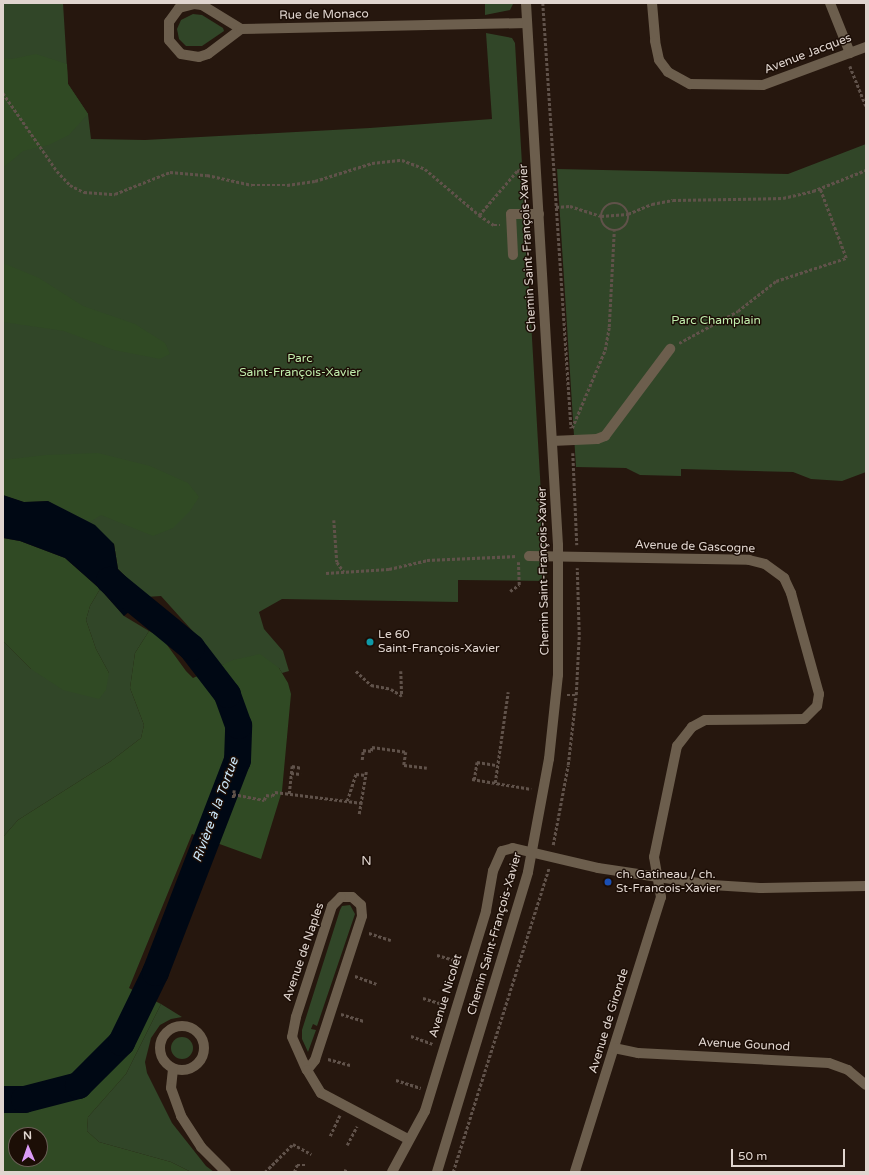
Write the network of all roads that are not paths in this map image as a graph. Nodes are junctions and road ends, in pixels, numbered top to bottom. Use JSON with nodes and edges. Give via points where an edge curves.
{"nodes":[{"id":1,"x":526,"y":3,"type":"edge"},
{"id":2,"x":652,"y":3,"type":"edge"},
{"id":3,"x":830,"y":3,"type":"edge"},
{"id":4,"x":527,"y":23,"type":"junction"},
{"id":5,"x":241,"y":29,"type":"junction"},
{"id":6,"x":866,"y":46,"type":"edge"},
{"id":7,"x":850,"y":53,"type":"junction"},
{"id":8,"x":539,"y":214,"type":"junction"},
{"id":9,"x":513,"y":256,"type":"dead end"},
{"id":10,"x":670,"y":349,"type":"road end"},
{"id":11,"x":552,"y":441,"type":"junction"},
{"id":12,"x":524,"y":556,"type":"road end"},
{"id":13,"x":559,"y":558,"type":"junction"},
{"id":14,"x":532,"y":852,"type":"junction"},
{"id":15,"x":658,"y":878,"type":"junction"},
{"id":16,"x":866,"y":886,"type":"edge"},
{"id":17,"x":614,"y":1048,"type":"junction"},
{"id":18,"x":173,"y":1069,"type":"junction"},
{"id":19,"x":307,"y":1070,"type":"junction"},
{"id":20,"x":866,"y":1085,"type":"edge"},
{"id":21,"x":408,"y":1140,"type":"junction"},
{"id":22,"x":226,"y":1172,"type":"edge"},
{"id":23,"x":392,"y":1172,"type":"edge"},
{"id":24,"x":436,"y":1172,"type":"edge"},
{"id":25,"x":575,"y":1172,"type":"edge"}],
"edges":[{"from":1,"to":4,"type":"street","name":"Chemin Saint-François-Xavier"},
{"from":2,"to":7,"type":"street","name":"Avenue Jacques","via":[[659,60],[668,72],[690,84],[763,85]]},
{"from":3,"to":7,"type":"street"},
{"from":4,"to":5,"type":"street","name":"Rue de Monaco"},
{"from":4,"to":8,"type":"street","name":"Chemin Saint-François-Xavier"},
{"from":5,"to":5,"type":"street","via":[[202,5],[194,4],[179,8],[173,14],[168,30],[174,48],[190,57],[199,57],[208,54]]},
{"from":6,"to":7,"type":"street","name":"Avenue Jacques"},
{"from":8,"to":9,"type":"street","via":[[511,214]]},
{"from":8,"to":11,"type":"street","name":"Chemin Saint-François-Xavier"},
{"from":10,"to":11,"type":"street","via":[[605,436],[596,439]]},
{"from":11,"to":13,"type":"street","name":"Chemin Saint-François-Xavier"},
{"from":12,"to":13,"type":"street","via":[[545,554]]},
{"from":13,"to":14,"type":"street","name":"Chemin Saint-François-Xavier","via":[[559,653],[555,712]]},
{"from":13,"to":15,"type":"street","name":"Avenue de Gascogne","via":[[758,562],[778,572],[791,593],[817,688],[817,706],[809,716],[799,720],[715,719],[698,722],[686,733],[676,752],[654,857]]},
{"from":14,"to":15,"type":"street","name":"Avenue Nicolet","via":[[598,868]]},
{"from":14,"to":21,"type":"street","name":"Avenue Nicolet","via":[[510,848],[499,855],[470,965],[422,1120]]},
{"from":14,"to":24,"type":"street","name":"Chemin Saint-François-Xavier","via":[[520,900]]},
{"from":15,"to":16,"type":"street","name":"Avenue Nicolet","via":[[760,888]]},
{"from":15,"to":17,"type":"street","name":"Avenue de Gironde","via":[[661,897]]},
{"from":17,"to":20,"type":"street","name":"Avenue Gounod","via":[[638,1053],[829,1063],[848,1070]]},
{"from":17,"to":25,"type":"street","name":"Avenue de Gironde"},
{"from":18,"to":18,"type":"street","via":[[190,1069],[203,1056],[203,1038],[191,1027],[174,1027],[161,1040],[162,1057]]},
{"from":18,"to":22,"type":"street","via":[[172,1092],[185,1123],[201,1147]]},
{"from":19,"to":19,"type":"street","name":"Avenue de Naples","via":[[294,1042],[293,1027],[332,906],[338,898],[350,896],[360,903],[362,913],[317,1055]]},
{"from":19,"to":21,"type":"street","name":"Avenue de Naples","via":[[321,1093]]},
{"from":21,"to":23,"type":"street","name":"Avenue Nicolet"}]}
